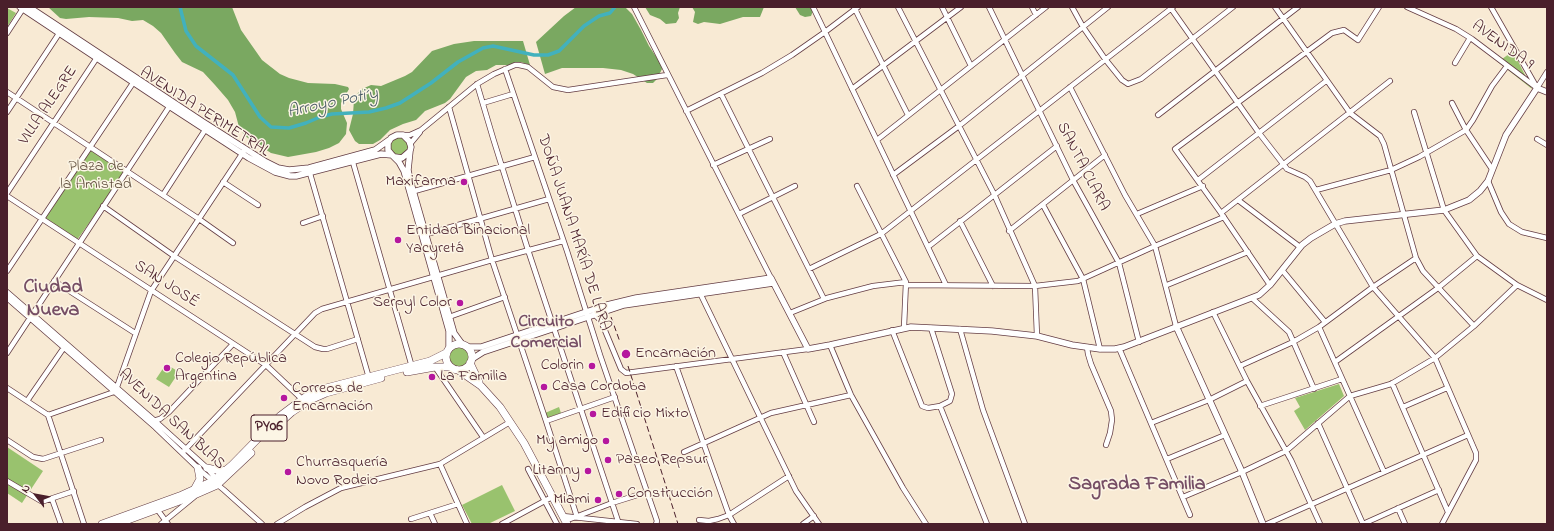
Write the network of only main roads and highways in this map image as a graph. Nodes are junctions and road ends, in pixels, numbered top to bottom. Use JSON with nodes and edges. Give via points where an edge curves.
{"nodes":[{"id":1,"x":24,"y":8,"type":"edge"},
{"id":2,"x":1547,"y":92,"type":"edge"},
{"id":3,"x":389,"y":140,"type":"junction"},
{"id":4,"x":410,"y":151,"type":"junction"},
{"id":5,"x":393,"y":156,"type":"junction"},
{"id":6,"x":352,"y":159,"type":"junction"},
{"id":7,"x":412,"y":192,"type":"junction"},
{"id":8,"x":436,"y":277,"type":"junction"},
{"id":9,"x":772,"y":280,"type":"junction"},
{"id":10,"x":587,"y":314,"type":"junction"},
{"id":11,"x":1176,"y":326,"type":"junction"},
{"id":12,"x":518,"y":337,"type":"junction"},
{"id":13,"x":464,"y":346,"type":"junction"},
{"id":14,"x":448,"y":350,"type":"junction"},
{"id":15,"x":471,"y":361,"type":"junction"},
{"id":16,"x":450,"y":367,"type":"junction"},
{"id":17,"x":412,"y":368,"type":"junction"},
{"id":18,"x":458,"y":370,"type":"junction"},
{"id":19,"x":481,"y":386,"type":"junction"},
{"id":20,"x":304,"y":400,"type":"junction"},
{"id":21,"x":198,"y":468,"type":"road end"},
{"id":22,"x":208,"y":468,"type":"road end"},
{"id":23,"x":227,"y":470,"type":"junction"},
{"id":24,"x":218,"y":483,"type":"junction"},
{"id":25,"x":195,"y":492,"type":"junction"},
{"id":26,"x":565,"y":520,"type":"edge"},
{"id":27,"x":102,"y":524,"type":"edge"},
{"id":28,"x":117,"y":524,"type":"edge"},
{"id":29,"x":1263,"y":524,"type":"edge"}],
"edges":[{"from":1,"to":6,"type":"main road","name":"AVENIDA PERIMETRAL","via":[[244,151],[278,168],[309,171]]},
{"from":2,"to":11,"type":"main road","via":[[1537,88],[1511,127],[1488,181],[1469,200],[1444,210],[1335,224],[1300,247],[1263,293]]},
{"from":3,"to":4,"type":"main road","via":[[397,135],[403,136],[409,141]]},
{"from":3,"to":5,"type":"main road","via":[[388,150]]},
{"from":3,"to":6,"type":"main road","name":"AVENIDA PERIMETRAL","via":[[379,149]]},
{"from":4,"to":5,"type":"main road","via":[[402,158]]},
{"from":4,"to":7,"type":"main road","via":[[408,170]]},
{"from":5,"to":6,"type":"main road","name":"AVENIDA PERIMETRAL","via":[[381,154]]},
{"from":5,"to":7,"type":"main road","via":[[403,168]]},
{"from":7,"to":8,"type":"main road"},
{"from":8,"to":13,"type":"main road","via":[[456,336]]},
{"from":8,"to":14,"type":"main road","via":[[449,331]]},
{"from":9,"to":10,"type":"main road","via":[[635,303]]},
{"from":9,"to":10,"type":"main road","via":[[636,298]]},
{"from":9,"to":11,"type":"main road","via":[[808,349],[904,328],[992,330],[1037,336],[1087,348],[1119,348]]},
{"from":10,"to":12,"type":"main road"},
{"from":11,"to":29,"type":"main road"},
{"from":12,"to":13,"type":"main road","via":[[481,347]]},
{"from":12,"to":15,"type":"main road","via":[[483,352]]},
{"from":13,"to":14,"type":"highway","number":"PY06","via":[[455,345]]},
{"from":13,"to":15,"type":"highway","number":"PY06","via":[[471,352]]},
{"from":14,"to":16,"type":"highway","via":[[446,360]]},
{"from":14,"to":17,"type":"highway","number":"PY06","via":[[434,360]]},
{"from":15,"to":18,"type":"highway","via":[[466,368]]},
{"from":15,"to":19,"type":"highway","number":"PY06"},
{"from":16,"to":17,"type":"highway","number":"PY06"},
{"from":16,"to":18,"type":"highway","number":"PY06"},
{"from":17,"to":20,"type":"highway","number":"PY06"},
{"from":18,"to":19,"type":"highway","number":"PY06"},
{"from":19,"to":26,"type":"highway","number":"PY06","via":[[494,399],[524,443]]},
{"from":20,"to":23,"type":"highway","number":"PY06","via":[[280,416]]},
{"from":20,"to":24,"type":"highway","number":"PY06"},
{"from":21,"to":25,"type":"highway","via":[[200,478]]},
{"from":22,"to":23,"type":"highway"},
{"from":23,"to":24,"type":"highway","number":"PY06"},
{"from":24,"to":25,"type":"highway","number":"PY06"},
{"from":25,"to":27,"type":"highway","number":"PY06"},
{"from":25,"to":28,"type":"highway","number":"PY06"}]}
